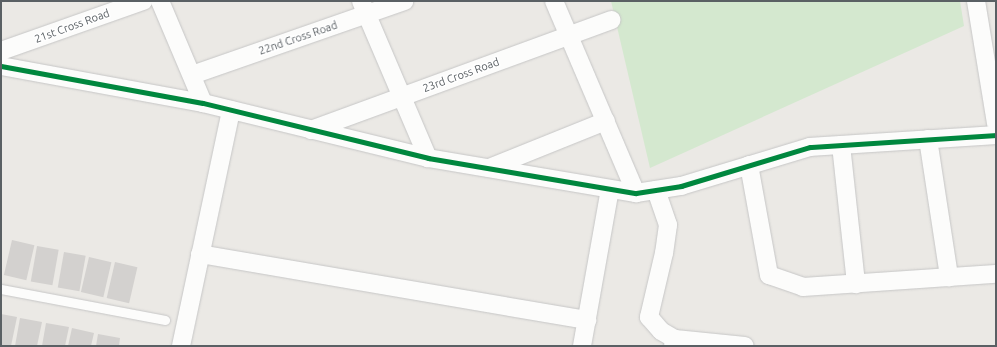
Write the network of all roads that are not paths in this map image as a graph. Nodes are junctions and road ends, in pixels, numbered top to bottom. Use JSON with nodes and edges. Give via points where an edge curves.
{"nodes":[{"id":1,"x":143,"y":1,"type":"edge"},
{"id":2,"x":160,"y":1,"type":"edge"},
{"id":3,"x":404,"y":1,"type":"edge"},
{"id":4,"x":554,"y":1,"type":"edge"},
{"id":5,"x":976,"y":1,"type":"edge"},
{"id":6,"x":364,"y":8,"type":"edge"},
{"id":7,"x":611,"y":20,"type":"dead end"},
{"id":8,"x":569,"y":35,"type":"junction"},
{"id":9,"x":1,"y":52,"type":"edge"},
{"id":10,"x":1,"y":66,"type":"edge"},
{"id":11,"x":192,"y":75,"type":"junction"},
{"id":12,"x":402,"y":96,"type":"junction"},
{"id":13,"x":203,"y":103,"type":"junction"},
{"id":14,"x":231,"y":110,"type":"junction"},
{"id":15,"x":606,"y":121,"type":"junction"},
{"id":16,"x":996,"y":123,"type":"edge"},
{"id":17,"x":311,"y":130,"type":"junction"},
{"id":18,"x":996,"y":135,"type":"edge"},
{"id":19,"x":928,"y":139,"type":"junction"},
{"id":20,"x":841,"y":145,"type":"junction"},
{"id":21,"x":428,"y":158,"type":"junction"},
{"id":22,"x":749,"y":165,"type":"junction"},
{"id":23,"x":490,"y":168,"type":"junction"},
{"id":24,"x":610,"y":189,"type":"junction"},
{"id":25,"x":656,"y":190,"type":"junction"},
{"id":26,"x":636,"y":193,"type":"junction"},
{"id":27,"x":200,"y":254,"type":"junction"},
{"id":28,"x":996,"y":274,"type":"edge"},
{"id":29,"x":949,"y":277,"type":"junction"},
{"id":30,"x":856,"y":284,"type":"junction"},
{"id":31,"x":1,"y":288,"type":"edge"},
{"id":32,"x":166,"y":320,"type":"dead end"},
{"id":33,"x":587,"y":320,"type":"junction"},
{"id":34,"x":674,"y":342,"type":"edge"},
{"id":35,"x":181,"y":346,"type":"edge"},
{"id":36,"x":582,"y":346,"type":"edge"},
{"id":37,"x":745,"y":346,"type":"edge"}],
"edges":[{"from":1,"to":9,"type":"street","name":"21st Cross Road"},
{"from":2,"to":11,"type":"street"},
{"from":3,"to":6,"type":"street","name":"22nd Cross Road"},
{"from":4,"to":8,"type":"street"},
{"from":5,"to":16,"type":"street"},
{"from":6,"to":11,"type":"street","name":"22nd Cross Road"},
{"from":6,"to":12,"type":"street"},
{"from":7,"to":8,"type":"street","name":"23rd Cross Road"},
{"from":8,"to":12,"type":"street","name":"23rd Cross Road"},
{"from":8,"to":15,"type":"street"},
{"from":10,"to":13,"type":"street"},
{"from":11,"to":13,"type":"street"},
{"from":12,"to":17,"type":"street","name":"23rd Cross Road"},
{"from":12,"to":21,"type":"street"},
{"from":13,"to":14,"type":"street"},
{"from":14,"to":17,"type":"street"},
{"from":14,"to":27,"type":"street"},
{"from":15,"to":23,"type":"street"},
{"from":15,"to":26,"type":"street"},
{"from":17,"to":21,"type":"street"},
{"from":18,"to":19,"type":"street"},
{"from":19,"to":20,"type":"street"},
{"from":19,"to":29,"type":"street"},
{"from":20,"to":22,"type":"street","via":[[810,147]]},
{"from":20,"to":30,"type":"street"},
{"from":21,"to":23,"type":"street"},
{"from":22,"to":25,"type":"street","via":[[681,186]]},
{"from":22,"to":30,"type":"street","via":[[769,275],[803,287]]},
{"from":23,"to":24,"type":"street"},
{"from":24,"to":26,"type":"street"},
{"from":24,"to":33,"type":"street"},
{"from":25,"to":26,"type":"street"},
{"from":25,"to":34,"type":"street","via":[[668,225],[649,317]]},
{"from":27,"to":33,"type":"street"},
{"from":27,"to":35,"type":"street"},
{"from":28,"to":29,"type":"street"},
{"from":29,"to":30,"type":"street"},
{"from":31,"to":32,"type":"lane"},
{"from":33,"to":36,"type":"street"},
{"from":34,"to":37,"type":"street"}]}
